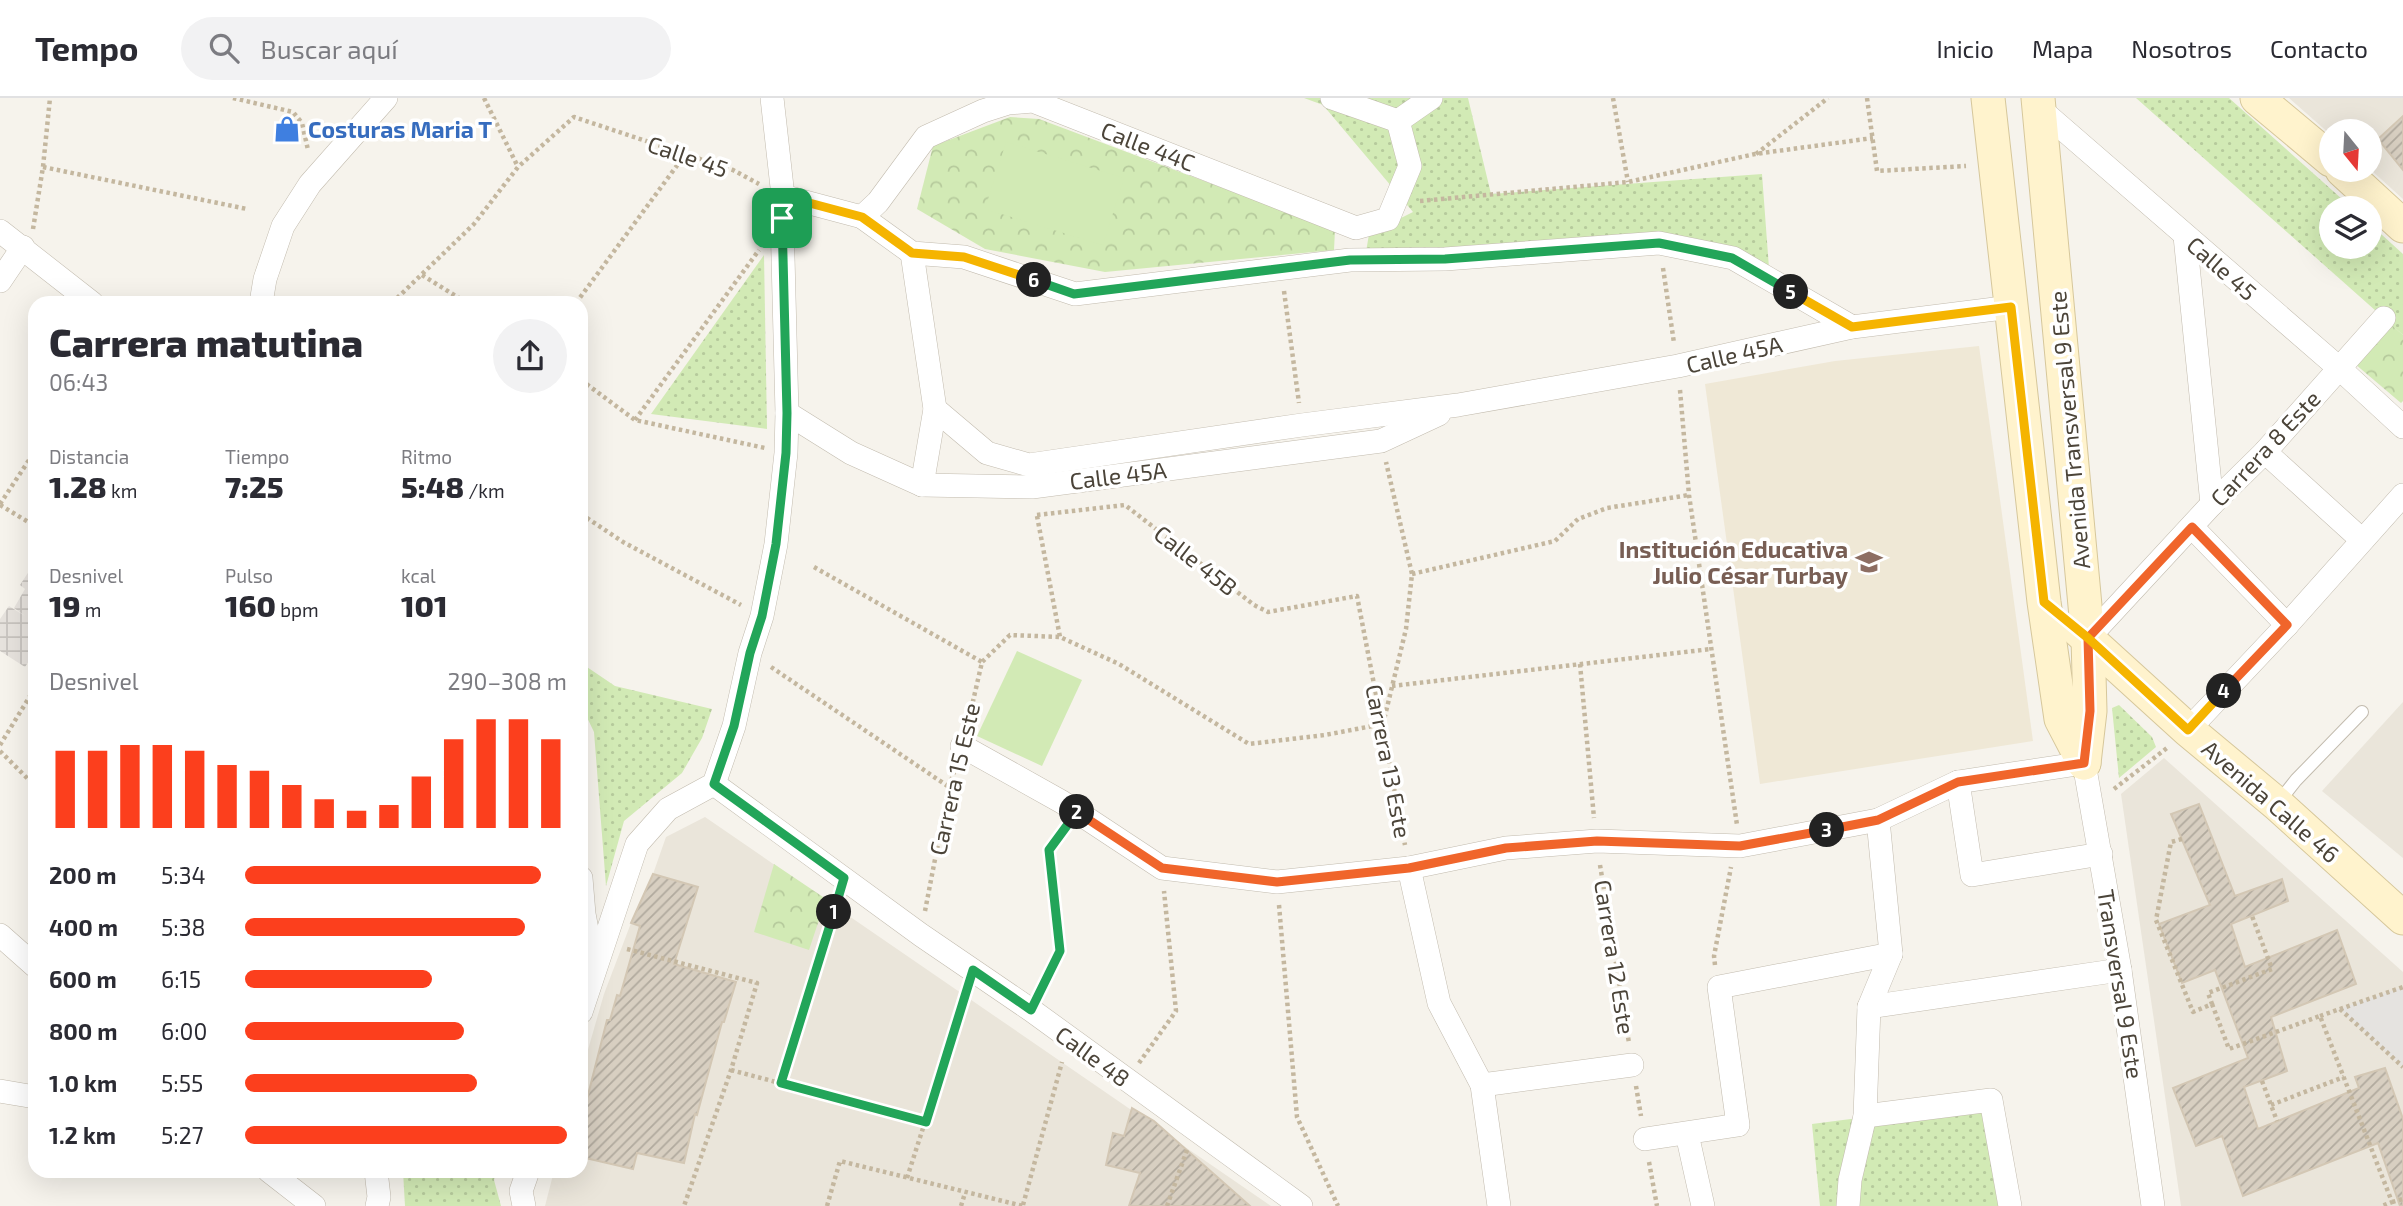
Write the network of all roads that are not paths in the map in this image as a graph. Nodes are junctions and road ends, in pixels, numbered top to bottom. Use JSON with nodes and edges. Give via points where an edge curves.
{"nodes":[{"id":1,"x":386,"y":98,"type":"edge"},
{"id":2,"x":772,"y":98,"type":"edge"},
{"id":3,"x":1332,"y":98,"type":"edge"},
{"id":4,"x":1432,"y":98,"type":"edge"},
{"id":5,"x":1988,"y":98,"type":"edge"},
{"id":6,"x":2257,"y":98,"type":"edge"},
{"id":7,"x":2039,"y":104,"type":"edge"},
{"id":8,"x":1398,"y":121,"type":"junction"},
{"id":9,"x":2319,"y":150,"type":"edge"},
{"id":10,"x":2355,"y":182,"type":"edge"},
{"id":11,"x":783,"y":207,"type":"junction"},
{"id":12,"x":862,"y":217,"type":"junction"},
{"id":13,"x":2403,"y":226,"type":"edge"},
{"id":14,"x":1356,"y":228,"type":"junction"},
{"id":15,"x":0,"y":231,"type":"edge"},
{"id":16,"x":2185,"y":236,"type":"junction"},
{"id":17,"x":23,"y":247,"type":"junction"},
{"id":18,"x":912,"y":253,"type":"junction"},
{"id":19,"x":1350,"y":260,"type":"junction"},
{"id":20,"x":0,"y":281,"type":"edge"},
{"id":21,"x":83,"y":296,"type":"edge"},
{"id":22,"x":262,"y":296,"type":"edge"},
{"id":23,"x":2011,"y":307,"type":"junction"},
{"id":24,"x":2384,"y":318,"type":"dead end"},
{"id":25,"x":1852,"y":327,"type":"junction"},
{"id":26,"x":2339,"y":368,"type":"junction"},
{"id":27,"x":1458,"y":405,"type":"junction"},
{"id":28,"x":935,"y":409,"type":"junction"},
{"id":29,"x":787,"y":413,"type":"junction"},
{"id":30,"x":1377,"y":415,"type":"junction"},
{"id":31,"x":2403,"y":427,"type":"edge"},
{"id":32,"x":1381,"y":441,"type":"junction"},
{"id":33,"x":2266,"y":452,"type":"junction"},
{"id":34,"x":1030,"y":476,"type":"junction"},
{"id":35,"x":922,"y":485,"type":"junction"},
{"id":36,"x":2403,"y":495,"type":"edge"},
{"id":37,"x":2212,"y":504,"type":"junction"},
{"id":38,"x":2192,"y":527,"type":"junction"},
{"id":39,"x":2362,"y":540,"type":"junction"},
{"id":40,"x":2044,"y":602,"type":"junction"},
{"id":41,"x":2287,"y":625,"type":"junction"},
{"id":42,"x":2088,"y":638,"type":"junction"},
{"id":43,"x":2362,"y":712,"type":"dead end"},
{"id":44,"x":2178,"y":739,"type":"junction"},
{"id":45,"x":962,"y":746,"type":"road end"},
{"id":46,"x":2084,"y":763,"type":"junction"},
{"id":47,"x":1958,"y":782,"type":"junction"},
{"id":48,"x":714,"y":784,"type":"junction"},
{"id":49,"x":2277,"y":804,"type":"junction"},
{"id":50,"x":1878,"y":820,"type":"junction"},
{"id":51,"x":2101,"y":854,"type":"junction"},
{"id":52,"x":1409,"y":868,"type":"junction"},
{"id":53,"x":2403,"y":918,"type":"edge"},
{"id":54,"x":0,"y":935,"type":"edge"},
{"id":55,"x":588,"y":935,"type":"edge"},
{"id":56,"x":1891,"y":954,"type":"junction"},
{"id":57,"x":28,"y":960,"type":"edge"},
{"id":58,"x":595,"y":970,"type":"junction"},
{"id":59,"x":2120,"y":970,"type":"junction"},
{"id":60,"x":588,"y":991,"type":"edge"},
{"id":61,"x":1869,"y":1007,"type":"junction"},
{"id":62,"x":1632,"y":1065,"type":"road end"},
{"id":63,"x":1482,"y":1085,"type":"junction"},
{"id":64,"x":0,"y":1091,"type":"edge"},
{"id":65,"x":28,"y":1096,"type":"edge"},
{"id":66,"x":1865,"y":1116,"type":"junction"},
{"id":67,"x":1687,"y":1133,"type":"junction"},
{"id":68,"x":1645,"y":1139,"type":"road end"},
{"id":69,"x":278,"y":1178,"type":"edge"},
{"id":70,"x":377,"y":1178,"type":"edge"},
{"id":71,"x":526,"y":1178,"type":"edge"},
{"id":72,"x":314,"y":1206,"type":"edge"},
{"id":73,"x":377,"y":1206,"type":"edge"},
{"id":74,"x":524,"y":1206,"type":"edge"},
{"id":75,"x":1301,"y":1206,"type":"edge"},
{"id":76,"x":1499,"y":1206,"type":"edge"},
{"id":77,"x":1703,"y":1206,"type":"edge"},
{"id":78,"x":1848,"y":1206,"type":"edge"},
{"id":79,"x":2010,"y":1206,"type":"edge"},
{"id":80,"x":2153,"y":1206,"type":"edge"}],
"edges":[{"from":1,"to":22,"type":"street","via":[[310,184],[283,226]]},
{"from":2,"to":11,"type":"street"},
{"from":3,"to":8,"type":"street"},
{"from":4,"to":8,"type":"street"},
{"from":5,"to":23,"type":"main road"},
{"from":6,"to":9,"type":"main road"},
{"from":7,"to":16,"type":"street","name":"Calle 45"},
{"from":7,"to":42,"type":"main road","name":"Avenida Transversal 9 Este"},
{"from":8,"to":14,"type":"street","via":[[1410,166],[1392,211]]},
{"from":10,"to":13,"type":"main road"},
{"from":11,"to":12,"type":"street"},
{"from":11,"to":29,"type":"street"},
{"from":12,"to":14,"type":"street","name":"Calle 44C","via":[[926,137],[984,111],[1033,101]]},
{"from":12,"to":18,"type":"street"},
{"from":14,"to":19,"type":"street"},
{"from":15,"to":17,"type":"street"},
{"from":16,"to":26,"type":"street","name":"Calle 45"},
{"from":16,"to":37,"type":"street"},
{"from":17,"to":20,"type":"street"},
{"from":17,"to":21,"type":"street"},
{"from":18,"to":19,"type":"street","via":[[964,257],[1074,294]]},
{"from":18,"to":28,"type":"street"},
{"from":19,"to":25,"type":"street","via":[[1445,259],[1659,243],[1732,258]]},
{"from":23,"to":25,"type":"street","name":"Calle 45A"},
{"from":23,"to":40,"type":"main road"},
{"from":24,"to":26,"type":"street","name":"Carrera 8 Este"},
{"from":25,"to":27,"type":"street","name":"Calle 45A","via":[[1678,366]]},
{"from":26,"to":31,"type":"street","name":"Calle 45"},
{"from":26,"to":33,"type":"street","name":"Carrera 8 Este"},
{"from":27,"to":30,"type":"street","name":"Calle 45A"},
{"from":27,"to":32,"type":"street","name":"Calle 45A"},
{"from":28,"to":34,"type":"street","name":"Calle 45A","via":[[987,453]]},
{"from":28,"to":35,"type":"street"},
{"from":29,"to":35,"type":"street","name":"Calle 45A","via":[[851,453]]},
{"from":29,"to":48,"type":"street","via":[[776,544],[762,616]]},
{"from":30,"to":32,"type":"street"},
{"from":30,"to":34,"type":"street","name":"Calle 45A"},
{"from":32,"to":34,"type":"street","name":"Calle 45A"},
{"from":33,"to":37,"type":"street","name":"Carrera 8 Este"},
{"from":33,"to":39,"type":"street"},
{"from":34,"to":35,"type":"street","name":"Calle 45A"},
{"from":36,"to":39,"type":"street"},
{"from":37,"to":38,"type":"street","name":"Carrera 8 Este"},
{"from":38,"to":41,"type":"street"},
{"from":38,"to":42,"type":"street","name":"Carrera 8 Este"},
{"from":39,"to":41,"type":"street"},
{"from":40,"to":42,"type":"main road","name":"Avenida Calle 46"},
{"from":40,"to":46,"type":"main road","via":[[2061,719]]},
{"from":41,"to":44,"type":"street"},
{"from":42,"to":44,"type":"main road","name":"Avenida Calle 46"},
{"from":42,"to":46,"type":"main road","name":"Avenida Transversal 9 Este","via":[[2090,711]]},
{"from":43,"to":49,"type":"lane"},
{"from":44,"to":49,"type":"main road","name":"Avenida Calle 46"},
{"from":45,"to":52,"type":"street","via":[[1077,811],[1162,868],[1277,882]]},
{"from":46,"to":47,"type":"street"},
{"from":46,"to":51,"type":"street","name":"Transversal 9 Este"},
{"from":47,"to":50,"type":"street"},
{"from":47,"to":51,"type":"street","via":[[1972,876]]},
{"from":48,"to":58,"type":"street","via":[[668,809],[637,844]]},
{"from":48,"to":75,"type":"street","name":"Calle 48"},
{"from":49,"to":53,"type":"main road","name":"Avenida Calle 46"},
{"from":50,"to":52,"type":"street","via":[[1740,846],[1597,841],[1506,848]]},
{"from":50,"to":56,"type":"street"},
{"from":51,"to":59,"type":"street","name":"Transversal 9 Este"},
{"from":52,"to":63,"type":"street","name":"Carrera 13 Este","via":[[1439,1003]]},
{"from":54,"to":57,"type":"street"},
{"from":55,"to":58,"type":"street"},
{"from":56,"to":61,"type":"street"},
{"from":56,"to":67,"type":"street","via":[[1719,987],[1738,1125]]},
{"from":58,"to":60,"type":"street"},
{"from":59,"to":61,"type":"street"},
{"from":59,"to":80,"type":"street","name":"Transversal 9 Este"},
{"from":61,"to":66,"type":"street"},
{"from":62,"to":63,"type":"street"},
{"from":63,"to":76,"type":"street","name":"Carrera 13 Este"},
{"from":64,"to":65,"type":"street"},
{"from":66,"to":78,"type":"street"},
{"from":66,"to":79,"type":"street","via":[[1991,1100]]},
{"from":67,"to":68,"type":"street"},
{"from":67,"to":77,"type":"street"},
{"from":69,"to":72,"type":"street"},
{"from":70,"to":73,"type":"street"},
{"from":71,"to":74,"type":"street"}]}
